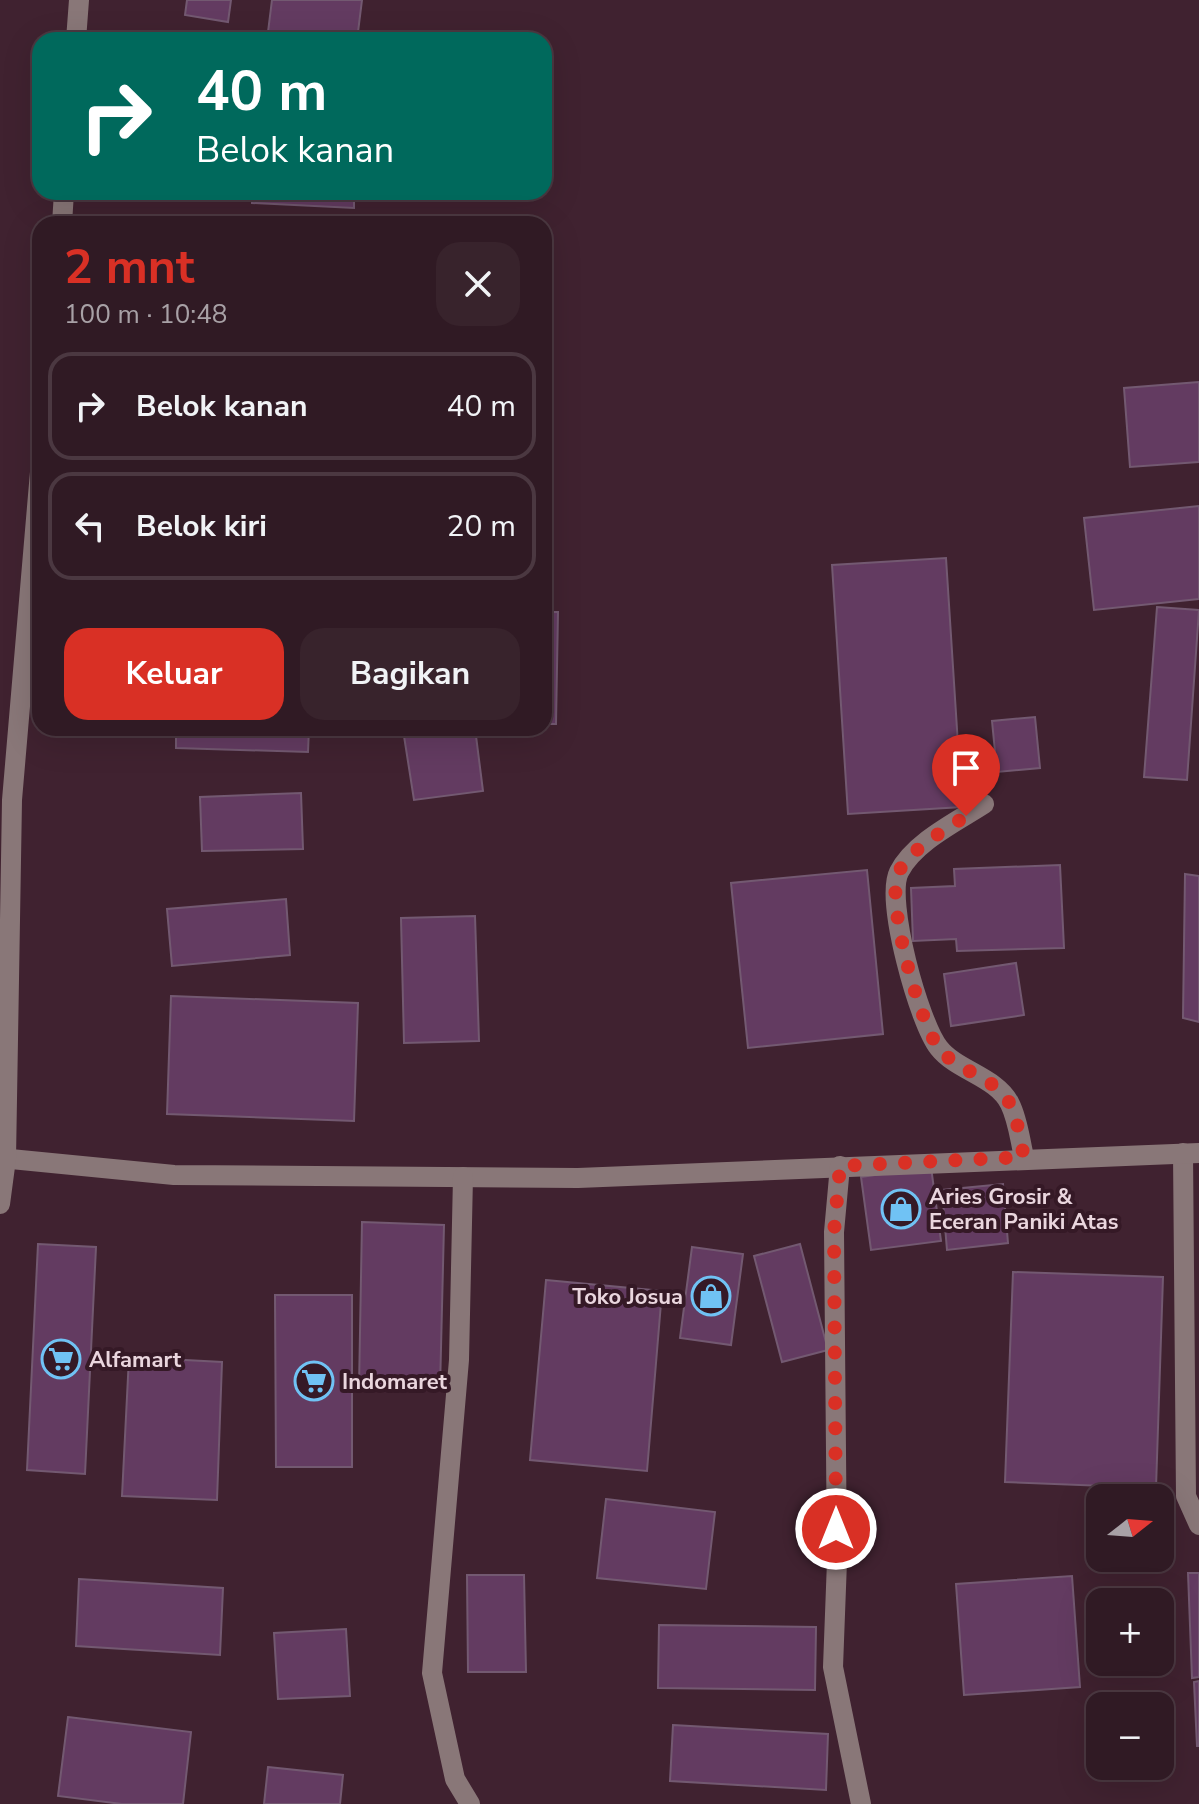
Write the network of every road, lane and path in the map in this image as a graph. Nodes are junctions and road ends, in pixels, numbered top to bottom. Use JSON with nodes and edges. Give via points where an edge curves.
{"nodes":[{"id":1,"x":79,"y":0,"type":"edge"},
{"id":2,"x":77,"y":32,"type":"edge"},
{"id":3,"x":32,"y":566,"type":"edge"},
{"id":4,"x":984,"y":804,"type":"dead end"},
{"id":5,"x":1191,"y":1153,"type":"edge"},
{"id":6,"x":1024,"y":1157,"type":"junction"},
{"id":7,"x":2,"y":1160,"type":"edge"},
{"id":8,"x":840,"y":1166,"type":"junction"},
{"id":9,"x":463,"y":1177,"type":"junction"},
{"id":10,"x":0,"y":1204,"type":"edge"},
{"id":11,"x":1199,"y":1525,"type":"edge"},
{"id":12,"x":470,"y":1804,"type":"edge"},
{"id":13,"x":861,"y":1804,"type":"edge"}],
"edges":[{"from":1,"to":2,"type":"street"},
{"from":3,"to":7,"type":"street","via":[[12,800]]},
{"from":4,"to":6,"type":"street","via":[[928,842],[900,870],[894,908],[915,989],[938,1047],[1009,1101]]},
{"from":5,"to":6,"type":"street"},
{"from":5,"to":11,"type":"street","via":[[1186,1496]]},
{"from":6,"to":8,"type":"street"},
{"from":7,"to":9,"type":"street","via":[[174,1175]]},
{"from":7,"to":10,"type":"street"},
{"from":8,"to":9,"type":"street","via":[[578,1178]]},
{"from":8,"to":13,"type":"street","via":[[834,1232],[833,1667]]},
{"from":9,"to":12,"type":"street","via":[[459,1360],[432,1673],[455,1779]]}]}
